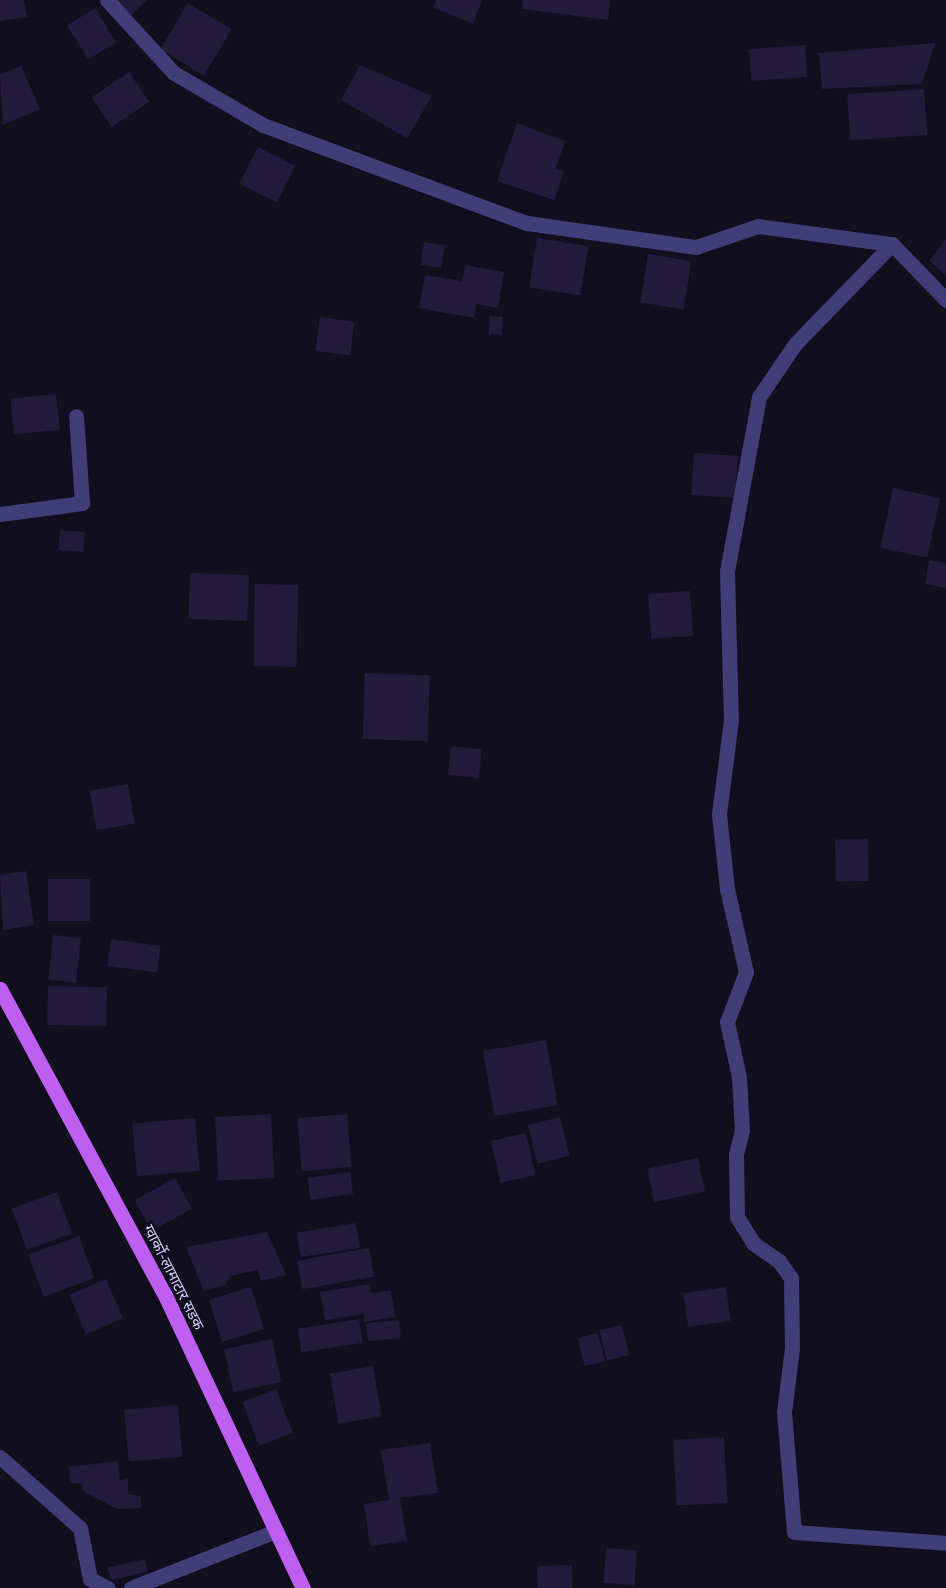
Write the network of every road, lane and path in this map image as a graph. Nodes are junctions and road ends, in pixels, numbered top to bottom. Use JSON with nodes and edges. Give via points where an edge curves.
{"nodes":[{"id":1,"x":107,"y":0,"type":"edge"},
{"id":2,"x":892,"y":244,"type":"junction"},
{"id":3,"x":946,"y":300,"type":"edge"},
{"id":4,"x":76,"y":416,"type":"dead end"},
{"id":5,"x":0,"y":514,"type":"edge"},
{"id":6,"x":0,"y":989,"type":"edge"},
{"id":7,"x":0,"y":1457,"type":"edge"},
{"id":8,"x":276,"y":1532,"type":"junction"},
{"id":9,"x":946,"y":1543,"type":"edge"},
{"id":10,"x":108,"y":1588,"type":"edge"},
{"id":11,"x":131,"y":1588,"type":"edge"},
{"id":12,"x":303,"y":1588,"type":"edge"}],
"edges":[{"from":1,"to":2,"type":"street","via":[[174,73],[263,125],[527,223],[696,247],[758,226]]},
{"from":2,"to":3,"type":"street"},
{"from":2,"to":9,"type":"street","via":[[795,344],[759,397],[727,571],[731,720],[719,814],[728,889],[746,972],[727,1022],[739,1077],[742,1130],[736,1154],[737,1217],[753,1243],[779,1261],[791,1278],[792,1348],[784,1412],[794,1532]]},
{"from":4,"to":5,"type":"street","via":[[82,503]]},
{"from":6,"to":8,"type":"main road","name":"ग्वार्को-लामाटार सडक","via":[[164,1293]]},
{"from":7,"to":10,"type":"street","via":[[80,1528],[90,1580]]},
{"from":8,"to":11,"type":"street"},
{"from":8,"to":12,"type":"main road","name":"ग्वार्को-लामाटार सडक"}]}
